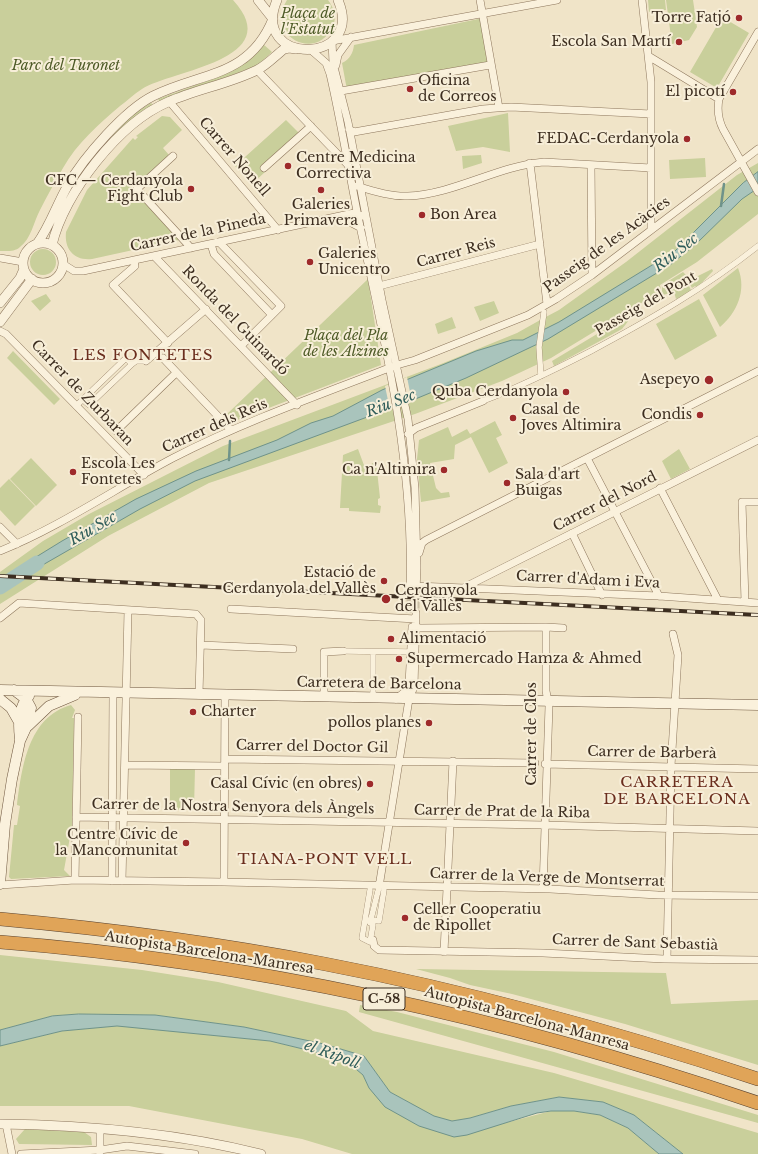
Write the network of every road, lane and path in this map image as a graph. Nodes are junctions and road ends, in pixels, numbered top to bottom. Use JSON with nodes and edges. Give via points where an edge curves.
{"nodes":[{"id":1,"x":258,"y":0,"type":"edge"},
{"id":2,"x":277,"y":0,"type":"edge"},
{"id":3,"x":338,"y":0,"type":"edge"},
{"id":4,"x":480,"y":0,"type":"edge"},
{"id":5,"x":556,"y":0,"type":"edge"},
{"id":6,"x":642,"y":0,"type":"edge"},
{"id":7,"x":482,"y":14,"type":"junction"},
{"id":8,"x":273,"y":19,"type":"junction"},
{"id":9,"x":758,"y":32,"type":"edge"},
{"id":10,"x":352,"y":36,"type":"junction"},
{"id":11,"x":332,"y":41,"type":"junction"},
{"id":12,"x":296,"y":49,"type":"junction"},
{"id":13,"x":311,"y":50,"type":"junction"},
{"id":14,"x":650,"y":57,"type":"junction"},
{"id":15,"x":490,"y":65,"type":"junction"},
{"id":16,"x":257,"y":70,"type":"junction"},
{"id":17,"x":336,"y":72,"type":"junction"},
{"id":18,"x":344,"y":90,"type":"junction"},
{"id":19,"x":719,"y":99,"type":"junction"},
{"id":20,"x":169,"y":101,"type":"junction"},
{"id":21,"x":498,"y":108,"type":"junction"},
{"id":22,"x":651,"y":114,"type":"junction"},
{"id":23,"x":311,"y":126,"type":"junction"},
{"id":24,"x":354,"y":132,"type":"junction"},
{"id":25,"x":758,"y":149,"type":"edge"},
{"id":26,"x":173,"y":156,"type":"dead end"},
{"id":27,"x":530,"y":163,"type":"junction"},
{"id":28,"x":348,"y":164,"type":"junction"},
{"id":29,"x":591,"y":165,"type":"junction"},
{"id":30,"x":743,"y":166,"type":"junction"},
{"id":31,"x":264,"y":168,"type":"dead end"},
{"id":32,"x":651,"y":168,"type":"junction"},
{"id":33,"x":350,"y":175,"type":"junction"},
{"id":34,"x":360,"y":191,"type":"junction"},
{"id":35,"x":758,"y":192,"type":"edge"},
{"id":36,"x":356,"y":203,"type":"junction"},
{"id":37,"x":357,"y":214,"type":"junction"},
{"id":38,"x":345,"y":217,"type":"junction"},
{"id":39,"x":361,"y":228,"type":"junction"},
{"id":40,"x":278,"y":230,"type":"junction"},
{"id":41,"x":651,"y":230,"type":"junction"},
{"id":42,"x":219,"y":242,"type":"junction"},
{"id":43,"x":37,"y":244,"type":"junction"},
{"id":44,"x":211,"y":244,"type":"junction"},
{"id":45,"x":540,"y":244,"type":"junction"},
{"id":46,"x":52,"y":245,"type":"junction"},
{"id":47,"x":758,"y":246,"type":"edge"},
{"id":48,"x":191,"y":248,"type":"junction"},
{"id":49,"x":154,"y":256,"type":"junction"},
{"id":50,"x":0,"y":258,"type":"edge"},
{"id":51,"x":374,"y":258,"type":"junction"},
{"id":52,"x":134,"y":260,"type":"junction"},
{"id":53,"x":63,"y":264,"type":"junction"},
{"id":54,"x":23,"y":265,"type":"junction"},
{"id":55,"x":592,"y":275,"type":"junction"},
{"id":56,"x":32,"y":279,"type":"junction"},
{"id":57,"x":379,"y":286,"type":"junction"},
{"id":58,"x":0,"y":303,"type":"edge"},
{"id":59,"x":547,"y":304,"type":"junction"},
{"id":60,"x":206,"y":309,"type":"junction"},
{"id":61,"x":544,"y":312,"type":"dead end"},
{"id":62,"x":272,"y":315,"type":"junction"},
{"id":63,"x":0,"y":322,"type":"edge"},
{"id":64,"x":0,"y":331,"type":"edge"},
{"id":65,"x":168,"y":343,"type":"junction"},
{"id":66,"x":457,"y":343,"type":"junction"},
{"id":67,"x":241,"y":346,"type":"junction"},
{"id":68,"x":395,"y":357,"type":"junction"},
{"id":69,"x":163,"y":358,"type":"dead end"},
{"id":70,"x":146,"y":361,"type":"joint"},
{"id":71,"x":132,"y":364,"type":"junction"},
{"id":72,"x":758,"y":366,"type":"edge"},
{"id":73,"x":394,"y":367,"type":"junction"},
{"id":74,"x":382,"y":371,"type":"joint"},
{"id":75,"x":758,"y":371,"type":"edge"},
{"id":76,"x":176,"y":373,"type":"junction"},
{"id":77,"x":748,"y":375,"type":"junction"},
{"id":78,"x":541,"y":376,"type":"junction"},
{"id":79,"x":104,"y":380,"type":"junction"},
{"id":80,"x":109,"y":386,"type":"junction"},
{"id":81,"x":83,"y":400,"type":"junction"},
{"id":82,"x":483,"y":401,"type":"joint"},
{"id":83,"x":297,"y":405,"type":"junction"},
{"id":84,"x":76,"y":406,"type":"junction"},
{"id":85,"x":405,"y":428,"type":"junction"},
{"id":86,"x":231,"y":430,"type":"junction"},
{"id":87,"x":116,"y":431,"type":"dead end"},
{"id":88,"x":758,"y":440,"type":"edge"},
{"id":89,"x":587,"y":458,"type":"junction"},
{"id":90,"x":144,"y":475,"type":"junction"},
{"id":91,"x":660,"y":488,"type":"junction"},
{"id":92,"x":758,"y":502,"type":"edge"},
{"id":93,"x":615,"y":511,"type":"junction"},
{"id":94,"x":0,"y":527,"type":"edge"},
{"id":95,"x":411,"y":529,"type":"junction"},
{"id":96,"x":572,"y":533,"type":"junction"},
{"id":97,"x":431,"y":538,"type":"junction"},
{"id":98,"x":17,"y":544,"type":"junction"},
{"id":99,"x":0,"y":551,"type":"edge"},
{"id":100,"x":417,"y":567,"type":"junction"},
{"id":101,"x":464,"y":588,"type":"junction"},
{"id":102,"x":414,"y":589,"type":"junction"},
{"id":103,"x":602,"y":595,"type":"junction"},
{"id":104,"x":659,"y":596,"type":"junction"},
{"id":105,"x":718,"y":600,"type":"junction"},
{"id":106,"x":746,"y":602,"type":"junction"},
{"id":107,"x":758,"y":603,"type":"edge"},
{"id":108,"x":231,"y":609,"type":"dead end"},
{"id":109,"x":128,"y":610,"type":"junction"},
{"id":110,"x":0,"y":618,"type":"edge"},
{"id":111,"x":414,"y":621,"type":"junction"},
{"id":112,"x":546,"y":627,"type":"junction"},
{"id":113,"x":564,"y":628,"type":"dead end"},
{"id":114,"x":673,"y":634,"type":"dead end"},
{"id":115,"x":201,"y":645,"type":"junction"},
{"id":116,"x":293,"y":649,"type":"dead end"},
{"id":117,"x":343,"y":651,"type":"joint"},
{"id":118,"x":373,"y":652,"type":"junction"},
{"id":119,"x":413,"y":652,"type":"junction"},
{"id":120,"x":0,"y":690,"type":"edge"},
{"id":121,"x":14,"y":690,"type":"junction"},
{"id":122,"x":34,"y":691,"type":"junction"},
{"id":123,"x":86,"y":693,"type":"junction"},
{"id":124,"x":113,"y":694,"type":"junction"},
{"id":125,"x":127,"y":694,"type":"junction"},
{"id":126,"x":199,"y":695,"type":"junction"},
{"id":127,"x":225,"y":695,"type":"junction"},
{"id":128,"x":411,"y":695,"type":"junction"},
{"id":129,"x":324,"y":697,"type":"junction"},
{"id":130,"x":373,"y":698,"type":"junction"},
{"id":131,"x":0,"y":699,"type":"edge"},
{"id":132,"x":26,"y":699,"type":"junction"},
{"id":133,"x":396,"y":699,"type":"junction"},
{"id":134,"x":548,"y":701,"type":"junction"},
{"id":135,"x":675,"y":703,"type":"junction"},
{"id":136,"x":758,"y":705,"type":"edge"},
{"id":137,"x":78,"y":718,"type":"dead end"},
{"id":138,"x":23,"y":725,"type":"junction"},
{"id":139,"x":453,"y":761,"type":"junction"},
{"id":140,"x":225,"y":762,"type":"junction"},
{"id":141,"x":399,"y":762,"type":"junction"},
{"id":142,"x":535,"y":763,"type":"dead end"},
{"id":143,"x":545,"y":764,"type":"junction"},
{"id":144,"x":125,"y":765,"type":"junction"},
{"id":145,"x":671,"y":766,"type":"junction"},
{"id":146,"x":758,"y":769,"type":"edge"},
{"id":147,"x":76,"y":817,"type":"junction"},
{"id":148,"x":112,"y":818,"type":"junction"},
{"id":149,"x":124,"y":818,"type":"junction"},
{"id":150,"x":224,"y":820,"type":"junction"},
{"id":151,"x":389,"y":822,"type":"junction"},
{"id":152,"x":451,"y":824,"type":"junction"},
{"id":153,"x":545,"y":825,"type":"junction"},
{"id":154,"x":670,"y":829,"type":"junction"},
{"id":155,"x":758,"y":831,"type":"edge"},
{"id":156,"x":75,"y":880,"type":"junction"},
{"id":157,"x":112,"y":880,"type":"junction"},
{"id":158,"x":122,"y":881,"type":"junction"},
{"id":159,"x":224,"y":882,"type":"junction"},
{"id":160,"x":0,"y":884,"type":"edge"},
{"id":161,"x":381,"y":888,"type":"junction"},
{"id":162,"x":447,"y":888,"type":"junction"},
{"id":163,"x":543,"y":889,"type":"junction"},
{"id":164,"x":370,"y":890,"type":"dead end"},
{"id":165,"x":668,"y":895,"type":"junction"},
{"id":166,"x":758,"y":896,"type":"edge"},
{"id":167,"x":0,"y":919,"type":"edge"},
{"id":168,"x":373,"y":940,"type":"dead end"},
{"id":169,"x":0,"y":942,"type":"edge"},
{"id":170,"x":444,"y":952,"type":"junction"},
{"id":171,"x":667,"y":959,"type":"junction"},
{"id":172,"x":758,"y":960,"type":"edge"},
{"id":173,"x":758,"y":1079,"type":"edge"},
{"id":174,"x":758,"y":1103,"type":"edge"},
{"id":175,"x":3,"y":1124,"type":"edge"},
{"id":176,"x":100,"y":1129,"type":"junction"},
{"id":177,"x":100,"y":1152,"type":"edge"},
{"id":178,"x":12,"y":1154,"type":"edge"},
{"id":179,"x":21,"y":1154,"type":"edge"},
{"id":180,"x":195,"y":1154,"type":"edge"},
{"id":181,"x":261,"y":1154,"type":"edge"}],
"edges":[{"from":1,"to":8,"type":"street"},
{"from":2,"to":8,"type":"street"},
{"from":3,"to":11,"type":"street","via":[[342,20],[339,31]]},
{"from":4,"to":7,"type":"street"},
{"from":5,"to":7,"type":"street"},
{"from":6,"to":14,"type":"street"},
{"from":7,"to":10,"type":"street"},
{"from":7,"to":15,"type":"street"},
{"from":8,"to":12,"type":"street","via":[[280,37]]},
{"from":8,"to":43,"type":"street","via":[[268,32],[257,47],[228,69],[152,96],[133,110],[79,168]]},
{"from":9,"to":19,"type":"street"},
{"from":10,"to":11,"type":"street"},
{"from":10,"to":17,"type":"street","via":[[338,55]]},
{"from":11,"to":13,"type":"street","via":[[317,50]]},
{"from":11,"to":17,"type":"street"},
{"from":12,"to":13,"type":"street"},
{"from":12,"to":16,"type":"street","via":[[284,49]]},
{"from":13,"to":28,"type":"street","via":[[326,63],[330,74]]},
{"from":14,"to":19,"type":"street"},
{"from":14,"to":22,"type":"street"},
{"from":15,"to":18,"type":"street"},
{"from":15,"to":21,"type":"street"},
{"from":16,"to":20,"type":"street"},
{"from":16,"to":23,"type":"street"},
{"from":17,"to":18,"type":"street"},
{"from":18,"to":24,"type":"street"},
{"from":19,"to":30,"type":"street","via":[[718,120]]},
{"from":20,"to":40,"type":"street","name":"Carrer Nonell"},
{"from":20,"to":46,"type":"street","via":[[140,119],[121,135],[87,175],[63,215]]},
{"from":21,"to":22,"type":"street","via":[[557,108]]},
{"from":21,"to":24,"type":"street"},
{"from":22,"to":32,"type":"street"},
{"from":23,"to":28,"type":"street"},
{"from":23,"to":31,"type":"street"},
{"from":24,"to":28,"type":"street","via":[[349,146]]},
{"from":24,"to":34,"type":"street"},
{"from":25,"to":30,"type":"street","name":"Passeig de les Acàcies"},
{"from":26,"to":48,"type":"street","via":[[137,188]]},
{"from":27,"to":29,"type":"street"},
{"from":27,"to":34,"type":"street","via":[[422,195]]},
{"from":27,"to":45,"type":"street"},
{"from":28,"to":33,"type":"street"},
{"from":29,"to":32,"type":"street"},
{"from":29,"to":55,"type":"street"},
{"from":30,"to":35,"type":"street"},
{"from":30,"to":41,"type":"street","name":"Passeig de les Acàcies"},
{"from":32,"to":41,"type":"street"},
{"from":33,"to":34,"type":"street","via":[[355,175]]},
{"from":33,"to":36,"type":"street"},
{"from":34,"to":37,"type":"street","via":[[361,209]]},
{"from":34,"to":51,"type":"street"},
{"from":36,"to":37,"type":"street"},
{"from":36,"to":38,"type":"street"},
{"from":37,"to":38,"type":"street","name":"Carrer de la Pineda"},
{"from":37,"to":39,"type":"street"},
{"from":37,"to":51,"type":"street","via":[[364,219],[369,248]]},
{"from":38,"to":39,"type":"street"},
{"from":38,"to":40,"type":"street","name":"Carrer de la Pineda"},
{"from":39,"to":73,"type":"street"},
{"from":40,"to":42,"type":"street","name":"Carrer de la Pineda"},
{"from":41,"to":55,"type":"street","name":"Passeig de les Acàcies"},
{"from":42,"to":44,"type":"street","name":"Carrer de la Pineda"},
{"from":42,"to":62,"type":"street","via":[[281,306]]},
{"from":43,"to":46,"type":"street"},
{"from":43,"to":54,"type":"street","via":[[26,253]]},
{"from":44,"to":48,"type":"street","name":"Carrer de la Pineda"},
{"from":44,"to":62,"type":"street","via":[[214,254]]},
{"from":45,"to":57,"type":"street","name":"Carrer Reis"},
{"from":45,"to":59,"type":"street"},
{"from":46,"to":53,"type":"street","via":[[60,253]]},
{"from":47,"to":78,"type":"street","name":"Passeig del Pont","via":[[685,299]]},
{"from":48,"to":49,"type":"street","name":"Carrer de la Pineda"},
{"from":49,"to":52,"type":"street","name":"Carrer de la Pineda"},
{"from":49,"to":60,"type":"street","name":"Ronda del Guinardó"},
{"from":50,"to":54,"type":"street"},
{"from":51,"to":57,"type":"street"},
{"from":52,"to":53,"type":"street","name":"Carrer de la Pineda","via":[[83,271],[74,271]]},
{"from":52,"to":65,"type":"street","via":[[135,266],[113,285]]},
{"from":53,"to":56,"type":"street","via":[[59,274],[50,281],[44,283]]},
{"from":54,"to":56,"type":"street"},
{"from":54,"to":58,"type":"street","via":[[20,278]]},
{"from":55,"to":59,"type":"street","name":"Passeig de les Acàcies"},
{"from":56,"to":63,"type":"street"},
{"from":57,"to":68,"type":"street"},
{"from":59,"to":66,"type":"street","name":"Passeig de les Acàcies","via":[[528,315]]},
{"from":60,"to":65,"type":"street"},
{"from":60,"to":67,"type":"street","name":"Ronda del Guinardó"},
{"from":61,"to":78,"type":"street","via":[[539,347]]},
{"from":62,"to":67,"type":"street"},
{"from":64,"to":84,"type":"street","name":"Carrer de Zurbaran","via":[[6,334]]},
{"from":65,"to":70,"type":"street","via":[[161,346]]},
{"from":66,"to":68,"type":"street","name":"Passeig de les Acàcies","via":[[447,344],[405,361]]},
{"from":66,"to":73,"type":"street","name":"Passeig de les Acàcies"},
{"from":67,"to":83,"type":"street","name":"Ronda del Guinardó"},
{"from":68,"to":73,"type":"street"},
{"from":69,"to":76,"type":"street"},
{"from":70,"to":71,"type":"street","via":[[136,361]]},
{"from":71,"to":79,"type":"street","via":[[126,358]]},
{"from":71,"to":80,"type":"street"},
{"from":72,"to":77,"type":"street"},
{"from":73,"to":74,"type":"street","name":"Passeig de les Acàcies"},
{"from":73,"to":85,"type":"street","via":[[399,376]]},
{"from":73,"to":85,"type":"street","via":[[392,379]]},
{"from":74,"to":83,"type":"street","name":"Carrer dels Reis"},
{"from":75,"to":77,"type":"street"},
{"from":76,"to":86,"type":"street"},
{"from":76,"to":87,"type":"street"},
{"from":77,"to":89,"type":"street"},
{"from":78,"to":82,"type":"street","name":"Passeig del Pont"},
{"from":79,"to":80,"type":"street"},
{"from":79,"to":81,"type":"street"},
{"from":80,"to":81,"type":"street","via":[[89,405]]},
{"from":81,"to":84,"type":"street"},
{"from":82,"to":85,"type":"street","name":"Passeig del Pont"},
{"from":83,"to":86,"type":"street","name":"Carrer dels Reis"},
{"from":84,"to":90,"type":"street","name":"Carrer de Zurbaran"},
{"from":85,"to":95,"type":"street","via":[[412,491]]},
{"from":86,"to":90,"type":"street","name":"Carrer dels Reis"},
{"from":88,"to":91,"type":"street","name":"Carrer del Nord"},
{"from":89,"to":93,"type":"street"},
{"from":89,"to":97,"type":"street"},
{"from":90,"to":98,"type":"street","name":"Carrer dels Reis"},
{"from":91,"to":93,"type":"street","name":"Carrer del Nord"},
{"from":91,"to":105,"type":"street"},
{"from":92,"to":106,"type":"street","via":[[742,502]]},
{"from":93,"to":96,"type":"street","name":"Carrer del Nord"},
{"from":93,"to":104,"type":"street"},
{"from":94,"to":98,"type":"street"},
{"from":95,"to":97,"type":"street"},
{"from":95,"to":100,"type":"street","via":[[417,545]]},
{"from":95,"to":102,"type":"street"},
{"from":96,"to":101,"type":"street","name":"Carrer del Nord"},
{"from":96,"to":103,"type":"street"},
{"from":97,"to":100,"type":"street","via":[[422,543]]},
{"from":98,"to":99,"type":"street","name":"Carrer dels Reis"},
{"from":100,"to":102,"type":"street"},
{"from":101,"to":102,"type":"street","name":"Carrer d'Adam i Eva"},
{"from":101,"to":103,"type":"street","name":"Carrer d'Adam i Eva"},
{"from":103,"to":104,"type":"street","name":"Carrer d'Adam i Eva"},
{"from":104,"to":105,"type":"street","name":"Carrer d'Adam i Eva"},
{"from":105,"to":106,"type":"street","name":"Carrer d'Adam i Eva"},
{"from":106,"to":107,"type":"street","name":"Carrer d'Adam i Eva"},
{"from":108,"to":111,"type":"street"},
{"from":109,"to":110,"type":"street","via":[[19,603]]},
{"from":109,"to":115,"type":"street","via":[[196,614],[200,616]]},
{"from":109,"to":125,"type":"street"},
{"from":111,"to":112,"type":"street"},
{"from":111,"to":119,"type":"street"},
{"from":112,"to":113,"type":"street"},
{"from":112,"to":134,"type":"street","name":"Carrer de Clos"},
{"from":114,"to":135,"type":"street","via":[[678,655]]},
{"from":115,"to":116,"type":"street"},
{"from":115,"to":126,"type":"street"},
{"from":117,"to":118,"type":"street"},
{"from":117,"to":129,"type":"street","via":[[324,652]]},
{"from":118,"to":119,"type":"street"},
{"from":118,"to":130,"type":"street"},
{"from":119,"to":128,"type":"street"},
{"from":119,"to":133,"type":"street","via":[[407,690]]},
{"from":120,"to":121,"type":"main road","name":"Carretera de Barcelona"},
{"from":121,"to":122,"type":"main road","name":"Carretera de Barcelona"},
{"from":121,"to":132,"type":"main road"},
{"from":122,"to":123,"type":"main road","name":"Carretera de Barcelona"},
{"from":122,"to":132,"type":"main road"},
{"from":123,"to":124,"type":"main road","name":"Carretera de Barcelona"},
{"from":123,"to":138,"type":"main road","via":[[49,706]]},
{"from":124,"to":125,"type":"main road","name":"Carretera de Barcelona"},
{"from":124,"to":148,"type":"street"},
{"from":125,"to":126,"type":"main road","name":"Carretera de Barcelona"},
{"from":125,"to":144,"type":"street"},
{"from":126,"to":127,"type":"main road","name":"Carretera de Barcelona"},
{"from":127,"to":129,"type":"main road","name":"Carretera de Barcelona"},
{"from":127,"to":140,"type":"street"},
{"from":128,"to":133,"type":"main road","name":"Carretera de Barcelona"},
{"from":128,"to":134,"type":"main road","name":"Carretera de Barcelona","via":[[421,699]]},
{"from":128,"to":141,"type":"street"},
{"from":129,"to":130,"type":"main road","name":"Carretera de Barcelona"},
{"from":130,"to":133,"type":"main road","name":"Carretera de Barcelona"},
{"from":131,"to":138,"type":"main road","via":[[11,708]]},
{"from":132,"to":138,"type":"main road","via":[[20,712]]},
{"from":134,"to":135,"type":"main road","name":"Carretera de Barcelona"},
{"from":134,"to":143,"type":"street","name":"Carrer de Clos"},
{"from":135,"to":136,"type":"main road","name":"Carretera de Barcelona"},
{"from":135,"to":145,"type":"street"},
{"from":137,"to":147,"type":"street"},
{"from":138,"to":160,"type":"main road","via":[[5,824]]},
{"from":139,"to":141,"type":"street"},
{"from":139,"to":142,"type":"street"},
{"from":139,"to":152,"type":"street"},
{"from":140,"to":141,"type":"street","name":"Carrer del Doctor Gil"},
{"from":140,"to":144,"type":"street","name":"Carrer del Doctor Gil"},
{"from":140,"to":150,"type":"street"},
{"from":141,"to":151,"type":"street"},
{"from":143,"to":145,"type":"street","name":"Carrer de Barberà"},
{"from":143,"to":153,"type":"street","name":"Carrer de Clos"},
{"from":144,"to":149,"type":"street"},
{"from":145,"to":146,"type":"street","name":"Carrer de Barberà"},
{"from":145,"to":154,"type":"street"},
{"from":147,"to":148,"type":"street","name":"Carrer de la Nostra Senyora dels Àngels"},
{"from":147,"to":156,"type":"street"},
{"from":148,"to":149,"type":"street","name":"Carrer de la Nostra Senyora dels Àngels"},
{"from":148,"to":157,"type":"street"},
{"from":149,"to":150,"type":"street","name":"Carrer de la Nostra Senyora dels Àngels"},
{"from":149,"to":158,"type":"street"},
{"from":150,"to":151,"type":"street","name":"Carrer de la Nostra Senyora dels Àngels"},
{"from":150,"to":159,"type":"street"},
{"from":151,"to":152,"type":"street","name":"Carrer de Prat de la Riba"},
{"from":151,"to":161,"type":"street"},
{"from":152,"to":153,"type":"street","name":"Carrer de Prat de la Riba"},
{"from":152,"to":162,"type":"street"},
{"from":153,"to":154,"type":"street","name":"Carrer de Prat de la Riba"},
{"from":153,"to":163,"type":"street","name":"Carrer de Clos"},
{"from":154,"to":155,"type":"street","name":"Carrer de Prat de la Riba"},
{"from":154,"to":165,"type":"street"},
{"from":156,"to":157,"type":"street","name":"Carrer de la Verge de Montserrat"},
{"from":156,"to":160,"type":"street","name":"Carrer de la Verge de Montserrat"},
{"from":157,"to":158,"type":"street","name":"Carrer de la Verge de Montserrat"},
{"from":158,"to":159,"type":"street","name":"Carrer de la Verge de Montserrat"},
{"from":159,"to":161,"type":"street","name":"Carrer de la Verge de Montserrat"},
{"from":161,"to":162,"type":"street","name":"Carrer de la Verge de Montserrat"},
{"from":161,"to":164,"type":"street","via":[[369,921]]},
{"from":162,"to":163,"type":"street","name":"Carrer de la Verge de Montserrat"},
{"from":162,"to":170,"type":"street"},
{"from":163,"to":165,"type":"street","name":"Carrer de la Verge de Montserrat"},
{"from":165,"to":166,"type":"street","name":"Carrer de la Verge de Montserrat"},
{"from":165,"to":171,"type":"street"},
{"from":167,"to":173,"type":"highway","name":"Autopista Barcelona-Manresa","number":"C-58","via":[[160,936],[327,964],[476,997],[584,1026]]},
{"from":168,"to":170,"type":"street","name":"Carrer de Sant Sebastià","via":[[374,946],[379,950]]},
{"from":169,"to":174,"type":"highway","name":"Autopista Barcelona-Manresa","number":"C-58","via":[[172,961],[374,996],[576,1046]]},
{"from":170,"to":171,"type":"street","name":"Carrer de Sant Sebastià","via":[[543,953]]},
{"from":171,"to":172,"type":"street","name":"Carrer de Sant Sebastià"},
{"from":175,"to":176,"type":"street"},
{"from":175,"to":178,"type":"street"},
{"from":176,"to":177,"type":"street"},
{"from":176,"to":181,"type":"street","via":[[186,1139]]},
{"from":177,"to":179,"type":"street"},
{"from":177,"to":180,"type":"street","via":[[127,1146]]}]}
